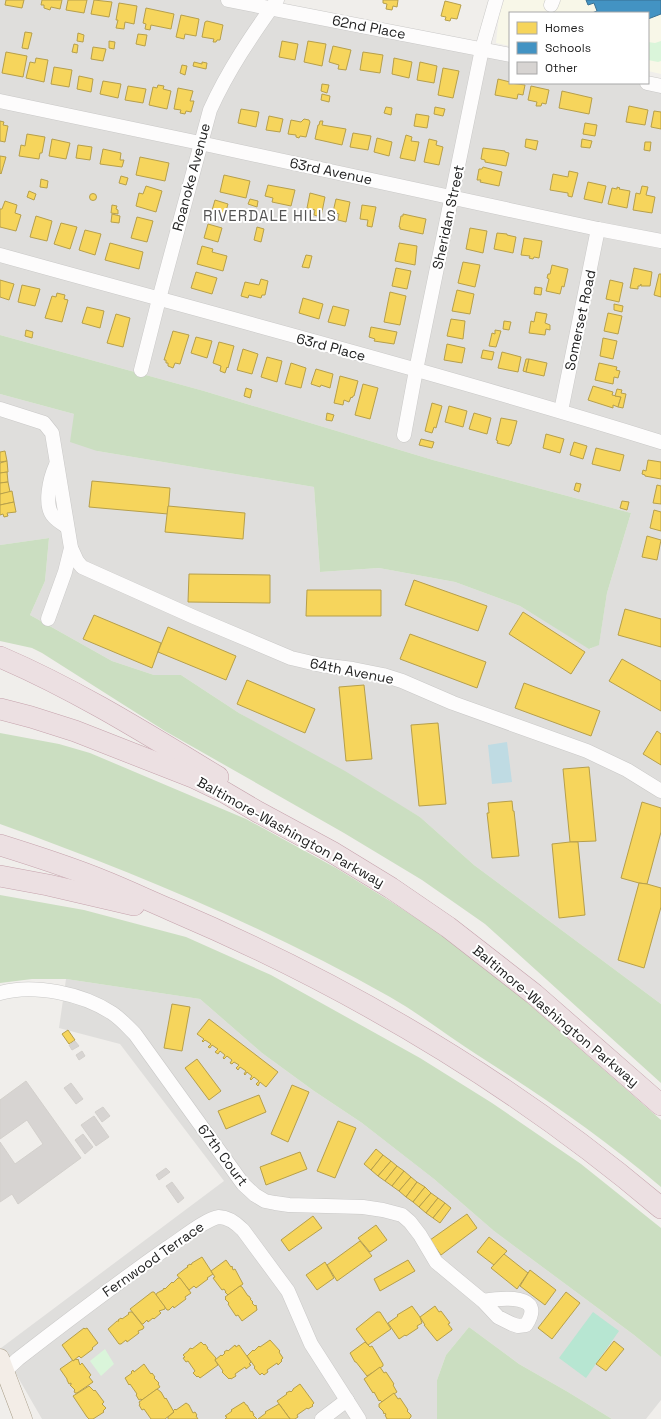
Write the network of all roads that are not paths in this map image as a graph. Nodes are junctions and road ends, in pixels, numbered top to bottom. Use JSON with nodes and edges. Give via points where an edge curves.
{"nodes":[{"id":1,"x":228,"y":0,"type":"edge"},
{"id":2,"x":496,"y":0,"type":"edge"},
{"id":3,"x":274,"y":4,"type":"edge"},
{"id":4,"x":482,"y":49,"type":"junction"},
{"id":5,"x":509,"y":55,"type":"edge"},
{"id":6,"x":649,"y":83,"type":"edge"},
{"id":7,"x":661,"y":86,"type":"edge"},
{"id":8,"x":0,"y":101,"type":"edge"},
{"id":9,"x":200,"y":143,"type":"junction"},
{"id":10,"x":452,"y":197,"type":"junction"},
{"id":11,"x":598,"y":229,"type":"junction"},
{"id":12,"x":661,"y":241,"type":"edge"},
{"id":13,"x":0,"y":255,"type":"edge"},
{"id":14,"x":159,"y":299,"type":"junction"},
{"id":15,"x":141,"y":370,"type":"dead end"},
{"id":16,"x":416,"y":370,"type":"junction"},
{"id":17,"x":0,"y":409,"type":"edge"},
{"id":18,"x":561,"y":411,"type":"junction"},
{"id":19,"x":404,"y":435,"type":"dead end"},
{"id":20,"x":661,"y":442,"type":"edge"},
{"id":21,"x":71,"y":548,"type":"junction"},
{"id":22,"x":48,"y":618,"type":"dead end"},
{"id":23,"x":0,"y":657,"type":"edge"},
{"id":24,"x":0,"y":710,"type":"edge"},
{"id":25,"x":661,"y":791,"type":"edge"},
{"id":26,"x":0,"y":845,"type":"edge"},
{"id":27,"x":332,"y":852,"type":"junction"},
{"id":28,"x":0,"y":876,"type":"edge"},
{"id":29,"x":243,"y":942,"type":"junction"},
{"id":30,"x":0,"y":992,"type":"edge"},
{"id":31,"x":661,"y":1105,"type":"edge"},
{"id":32,"x":661,"y":1208,"type":"edge"},
{"id":33,"x":483,"y":1301,"type":"dead end"},
{"id":34,"x":3,"y":1364,"type":"edge"},
{"id":35,"x":347,"y":1400,"type":"junction"},
{"id":36,"x":23,"y":1419,"type":"edge"},
{"id":37,"x":322,"y":1419,"type":"edge"},
{"id":38,"x":360,"y":1419,"type":"edge"}],
"edges":[{"from":1,"to":3,"type":"street","name":"62nd Place"},
{"from":2,"to":4,"type":"street","name":"Sheridan Street"},
{"from":3,"to":4,"type":"street","name":"62nd Place"},
{"from":3,"to":9,"type":"street","name":"Roanoke Avenue","via":[[220,86]]},
{"from":4,"to":5,"type":"street","name":"62nd Place"},
{"from":4,"to":10,"type":"street","name":"Sheridan Street"},
{"from":6,"to":7,"type":"street"},
{"from":8,"to":9,"type":"street","name":"63rd Avenue"},
{"from":9,"to":10,"type":"street","name":"63rd Avenue"},
{"from":9,"to":14,"type":"street","name":"Roanoke Avenue"},
{"from":10,"to":11,"type":"street","name":"63rd Avenue"},
{"from":10,"to":16,"type":"street","name":"Sheridan Street"},
{"from":11,"to":12,"type":"street","name":"63rd Avenue"},
{"from":11,"to":18,"type":"street","name":"Somerset Road"},
{"from":13,"to":14,"type":"street","name":"63rd Place"},
{"from":14,"to":15,"type":"street","name":"Roanoke Avenue"},
{"from":14,"to":16,"type":"street","name":"63rd Place"},
{"from":16,"to":18,"type":"street","name":"63rd Place"},
{"from":16,"to":19,"type":"street","name":"Sheridan Street"},
{"from":17,"to":21,"type":"street","name":"64th Avenue","via":[[44,423],[52,433],[57,462],[51,476],[48,501],[53,517],[67,527]]},
{"from":18,"to":20,"type":"street","name":"63rd Place"},
{"from":21,"to":22,"type":"street"},
{"from":21,"to":25,"type":"street","name":"64th Avenue","via":[[76,561],[82,567],[289,657],[321,665],[367,671],[402,681],[453,703],[594,754],[631,772]]},
{"from":23,"to":27,"type":"highway","via":[[45,677],[114,714],[246,794]]},
{"from":24,"to":27,"type":"highway","name":"Baltimore-Washington Parkway","via":[[75,731],[195,778]]},
{"from":26,"to":29,"type":"highway","via":[[96,878]]},
{"from":27,"to":31,"type":"highway","name":"Baltimore-Washington Parkway","via":[[448,927],[534,994]]},
{"from":28,"to":29,"type":"highway","via":[[131,904]]},
{"from":29,"to":32,"type":"highway","via":[[349,996],[481,1074],[585,1148]]},
{"from":30,"to":33,"type":"street","name":"67th Court","via":[[39,989],[72,996],[112,1013],[135,1034],[243,1184],[255,1195],[275,1204],[364,1208],[402,1215],[420,1235],[436,1262]]},
{"from":34,"to":35,"type":"street","name":"Fernwood Terrace","via":[[18,1359],[111,1288],[196,1229],[220,1217],[234,1222],[243,1230],[288,1290],[311,1344]]},
{"from":34,"to":36,"type":"main road"},
{"from":35,"to":37,"type":"street"},
{"from":35,"to":38,"type":"street","name":"Fernwood Terrace"}]}
